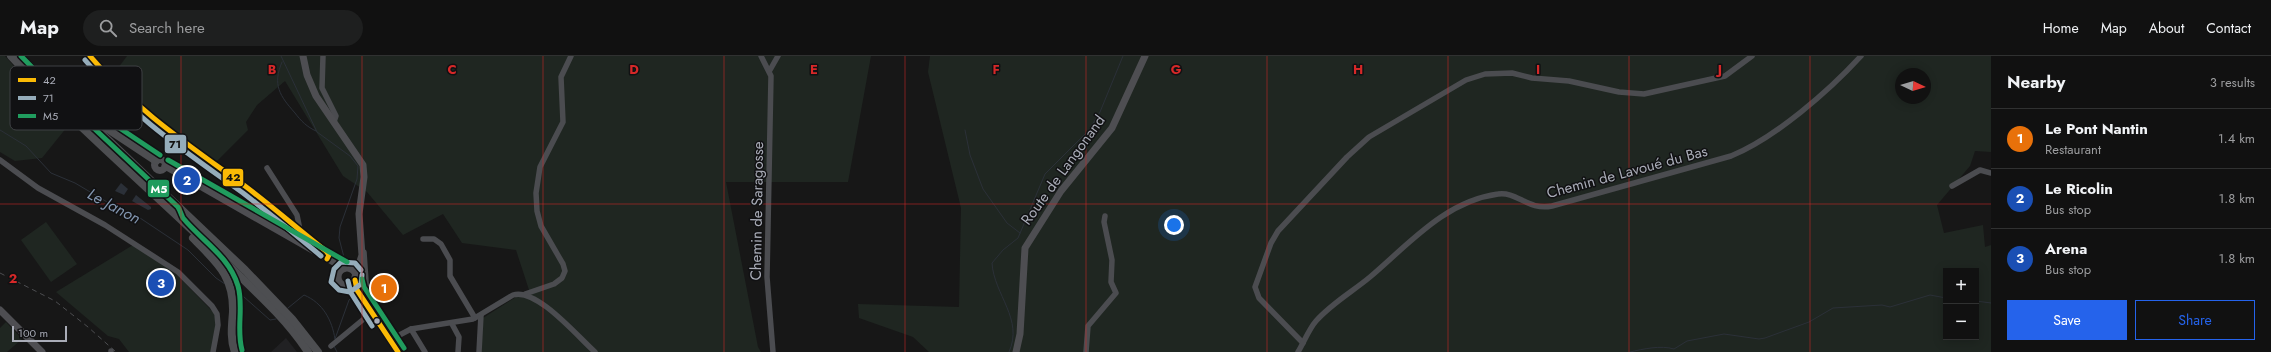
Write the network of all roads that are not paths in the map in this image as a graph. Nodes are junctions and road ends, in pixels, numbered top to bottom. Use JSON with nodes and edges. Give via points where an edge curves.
{"nodes":[{"id":1,"x":11,"y":56,"type":"edge"},
{"id":2,"x":20,"y":56,"type":"edge"},
{"id":3,"x":90,"y":56,"type":"edge"},
{"id":4,"x":302,"y":56,"type":"edge"},
{"id":5,"x":323,"y":56,"type":"edge"},
{"id":6,"x":571,"y":56,"type":"edge"},
{"id":7,"x":761,"y":56,"type":"edge"},
{"id":8,"x":778,"y":56,"type":"edge"},
{"id":9,"x":1145,"y":56,"type":"edge"},
{"id":10,"x":1752,"y":56,"type":"edge"},
{"id":11,"x":1861,"y":56,"type":"edge"},
{"id":12,"x":21,"y":66,"type":"edge"},
{"id":13,"x":30,"y":66,"type":"edge"},
{"id":14,"x":98,"y":66,"type":"edge"},
{"id":15,"x":770,"y":70,"type":"junction"},
{"id":16,"x":142,"y":108,"type":"edge"},
{"id":17,"x":334,"y":122,"type":"junction"},
{"id":18,"x":85,"y":130,"type":"edge"},
{"id":19,"x":96,"y":130,"type":"edge"},
{"id":20,"x":108,"y":130,"type":"edge"},
{"id":21,"x":0,"y":160,"type":"edge"},
{"id":22,"x":156,"y":161,"type":"joint"},
{"id":23,"x":267,"y":168,"type":"dead end"},
{"id":24,"x":1991,"y":173,"type":"edge"},
{"id":25,"x":1952,"y":186,"type":"dead end"},
{"id":26,"x":173,"y":212,"type":"junction"},
{"id":27,"x":1105,"y":216,"type":"dead end"},
{"id":28,"x":300,"y":230,"type":"junction"},
{"id":29,"x":361,"y":237,"type":"junction"},
{"id":30,"x":423,"y":239,"type":"dead end"},
{"id":31,"x":327,"y":259,"type":"junction"},
{"id":32,"x":353,"y":272,"type":"junction"},
{"id":33,"x":338,"y":274,"type":"junction"},
{"id":34,"x":348,"y":285,"type":"junction"},
{"id":35,"x":525,"y":294,"type":"junction"},
{"id":36,"x":360,"y":295,"type":"junction"},
{"id":37,"x":0,"y":310,"type":"edge"},
{"id":38,"x":371,"y":312,"type":"junction"},
{"id":39,"x":478,"y":317,"type":"junction"},
{"id":40,"x":452,"y":324,"type":"junction"},
{"id":41,"x":411,"y":329,"type":"junction"},
{"id":42,"x":390,"y":340,"type":"junction"},
{"id":43,"x":1303,"y":343,"type":"junction"},
{"id":44,"x":332,"y":345,"type":"dead end"},
{"id":45,"x":42,"y":352,"type":"edge"},
{"id":46,"x":213,"y":352,"type":"edge"},
{"id":47,"x":235,"y":352,"type":"edge"},
{"id":48,"x":308,"y":352,"type":"edge"},
{"id":49,"x":318,"y":352,"type":"edge"},
{"id":50,"x":398,"y":352,"type":"edge"},
{"id":51,"x":425,"y":352,"type":"edge"},
{"id":52,"x":458,"y":352,"type":"edge"},
{"id":53,"x":479,"y":352,"type":"edge"},
{"id":54,"x":595,"y":352,"type":"edge"},
{"id":55,"x":773,"y":352,"type":"edge"},
{"id":56,"x":1016,"y":352,"type":"edge"},
{"id":57,"x":1086,"y":352,"type":"edge"},
{"id":58,"x":1298,"y":352,"type":"edge"}],
"edges":[{"from":1,"to":12,"type":"highway"},
{"from":2,"to":13,"type":"highway"},
{"from":3,"to":14,"type":"street"},
{"from":4,"to":17,"type":"main road","via":[[310,85]]},
{"from":5,"to":17,"type":"street","via":[[322,88],[336,116]]},
{"from":6,"to":35,"type":"street","via":[[561,77],[563,122],[540,167],[536,204],[541,226],[565,271],[562,278],[554,284]]},
{"from":7,"to":15,"type":"street"},
{"from":8,"to":15,"type":"street"},
{"from":9,"to":56,"type":"main road","name":"Route de Langonand","via":[[1112,128],[1061,190],[1028,240],[1023,256],[1020,334]]},
{"from":10,"to":43,"type":"street","via":[[1725,76],[1644,94],[1619,92],[1569,80],[1532,78],[1512,73],[1481,75],[1466,80],[1369,137],[1278,231],[1256,282],[1259,298]]},
{"from":11,"to":43,"type":"street","name":"Chemin de Lavoué du Bas","via":[[1843,76],[1802,110],[1753,145],[1731,156],[1549,207],[1534,206],[1505,193],[1486,196],[1450,212],[1427,226],[1370,277],[1330,307],[1315,322]]},
{"from":15,"to":55,"type":"street","name":"Chemin de Saragosse","via":[[768,277]]},
{"from":16,"to":28,"type":"street","via":[[181,142],[247,188]]},
{"from":17,"to":29,"type":"main road","via":[[363,165],[364,177],[359,210]]},
{"from":18,"to":26,"type":"highway"},
{"from":19,"to":49,"type":"highway","via":[[245,270],[292,319]]},
{"from":20,"to":22,"type":"highway"},
{"from":21,"to":46,"type":"street","via":[[38,188],[105,225],[178,272],[217,314],[218,325]]},
{"from":22,"to":31,"type":"main road","via":[[162,160],[165,167],[177,171]]},
{"from":23,"to":28,"type":"street","via":[[297,215]]},
{"from":24,"to":25,"type":"street","via":[[1976,171]]},
{"from":26,"to":47,"type":"highway","via":[[177,221],[220,267],[230,282],[233,299],[232,339]]},
{"from":26,"to":48,"type":"highway","via":[[274,310]]},
{"from":27,"to":57,"type":"street","via":[[1112,260],[1111,282],[1116,293],[1090,322]]},
{"from":28,"to":31,"type":"street","via":[[328,253]]},
{"from":29,"to":32,"type":"main road","via":[[359,258]]},
{"from":29,"to":36,"type":"street","via":[[367,296]]},
{"from":30,"to":39,"type":"street","via":[[434,239],[440,244],[450,260],[449,275]]},
{"from":31,"to":32,"type":"main road"},
{"from":31,"to":33,"type":"main road"},
{"from":32,"to":33,"type":"main road"},
{"from":32,"to":34,"type":"main road"},
{"from":32,"to":36,"type":"main road"},
{"from":33,"to":34,"type":"main road","via":[[340,282]]},
{"from":34,"to":36,"type":"main road"},
{"from":35,"to":39,"type":"street","via":[[513,295]]},
{"from":35,"to":54,"type":"street","via":[[545,304]]},
{"from":36,"to":38,"type":"main road"},
{"from":37,"to":45,"type":"main road"},
{"from":38,"to":42,"type":"main road"},
{"from":38,"to":44,"type":"street"},
{"from":39,"to":40,"type":"street"},
{"from":39,"to":53,"type":"street"},
{"from":40,"to":41,"type":"street"},
{"from":40,"to":52,"type":"street","via":[[459,337]]},
{"from":41,"to":42,"type":"street"},
{"from":41,"to":51,"type":"street"},
{"from":42,"to":50,"type":"main road"},
{"from":43,"to":58,"type":"street","name":"Chemin de Lavoué du Bas"}]}
